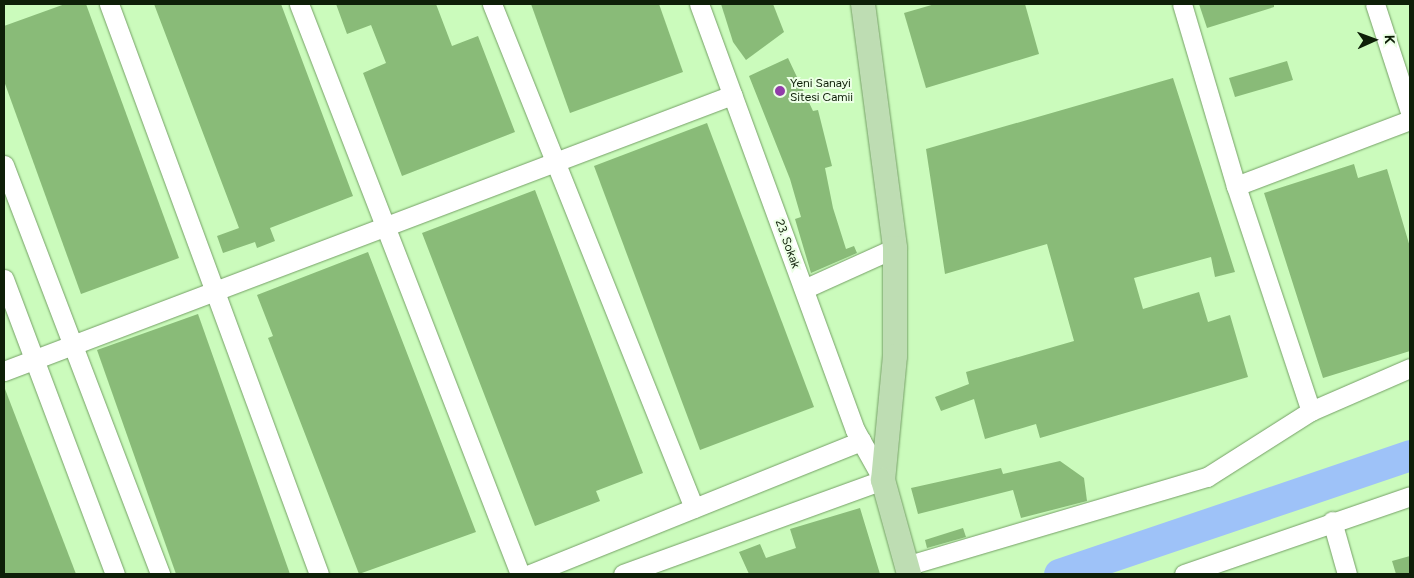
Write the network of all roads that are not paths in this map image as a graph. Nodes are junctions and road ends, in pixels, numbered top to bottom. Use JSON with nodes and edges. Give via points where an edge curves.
{"nodes":[{"id":1,"x":109,"y":4,"type":"edge"},
{"id":2,"x":299,"y":4,"type":"edge"},
{"id":3,"x":492,"y":4,"type":"edge"},
{"id":4,"x":699,"y":4,"type":"edge"},
{"id":5,"x":863,"y":4,"type":"edge"},
{"id":6,"x":1182,"y":4,"type":"edge"},
{"id":7,"x":1374,"y":4,"type":"edge"},
{"id":8,"x":732,"y":95,"type":"junction"},
{"id":9,"x":1410,"y":112,"type":"edge"},
{"id":10,"x":1410,"y":120,"type":"edge"},
{"id":11,"x":555,"y":162,"type":"junction"},
{"id":12,"x":4,"y":164,"type":"edge"},
{"id":13,"x":1236,"y":186,"type":"junction"},
{"id":14,"x":385,"y":226,"type":"junction"},
{"id":15,"x":895,"y":248,"type":"junction"},
{"id":16,"x":4,"y":279,"type":"edge"},
{"id":17,"x":804,"y":289,"type":"junction"},
{"id":18,"x":215,"y":291,"type":"junction"},
{"id":19,"x":71,"y":344,"type":"junction"},
{"id":20,"x":35,"y":359,"type":"junction"},
{"id":21,"x":1410,"y":368,"type":"edge"},
{"id":22,"x":4,"y":371,"type":"edge"},
{"id":23,"x":1310,"y":411,"type":"junction"},
{"id":24,"x":861,"y":441,"type":"junction"},
{"id":25,"x":883,"y":480,"type":"junction"},
{"id":26,"x":1410,"y":496,"type":"edge"},
{"id":27,"x":694,"y":508,"type":"junction"},
{"id":28,"x":1332,"y":521,"type":"junction"},
{"id":29,"x":907,"y":570,"type":"edge"},
{"id":30,"x":115,"y":574,"type":"edge"},
{"id":31,"x":160,"y":574,"type":"edge"},
{"id":32,"x":319,"y":574,"type":"edge"},
{"id":33,"x":520,"y":574,"type":"edge"},
{"id":34,"x":530,"y":574,"type":"edge"},
{"id":35,"x":623,"y":574,"type":"edge"},
{"id":36,"x":1184,"y":574,"type":"edge"},
{"id":37,"x":1347,"y":574,"type":"edge"}],
"edges":[{"from":1,"to":18,"type":"street"},
{"from":2,"to":14,"type":"street"},
{"from":3,"to":11,"type":"street"},
{"from":4,"to":8,"type":"street","name":"23. Sokak"},
{"from":5,"to":15,"type":"main road"},
{"from":6,"to":13,"type":"street"},
{"from":7,"to":9,"type":"street"},
{"from":8,"to":11,"type":"street"},
{"from":8,"to":17,"type":"street","name":"23. Sokak"},
{"from":10,"to":13,"type":"street"},
{"from":11,"to":14,"type":"street"},
{"from":11,"to":27,"type":"street"},
{"from":12,"to":19,"type":"street"},
{"from":13,"to":23,"type":"street"},
{"from":14,"to":18,"type":"street"},
{"from":14,"to":33,"type":"street"},
{"from":15,"to":17,"type":"street"},
{"from":15,"to":25,"type":"main road","via":[[895,356]]},
{"from":16,"to":20,"type":"street"},
{"from":17,"to":24,"type":"street","name":"23. Sokak"},
{"from":18,"to":19,"type":"street"},
{"from":18,"to":32,"type":"street"},
{"from":19,"to":20,"type":"street"},
{"from":19,"to":31,"type":"street"},
{"from":20,"to":22,"type":"street"},
{"from":20,"to":30,"type":"street"},
{"from":21,"to":23,"type":"street"},
{"from":23,"to":29,"type":"street","via":[[1207,478]]},
{"from":24,"to":25,"type":"street","name":"23. Sokak"},
{"from":24,"to":27,"type":"street"},
{"from":25,"to":29,"type":"main road"},
{"from":25,"to":35,"type":"street"},
{"from":26,"to":28,"type":"street"},
{"from":27,"to":34,"type":"street"},
{"from":28,"to":36,"type":"street"},
{"from":28,"to":37,"type":"street"}]}
